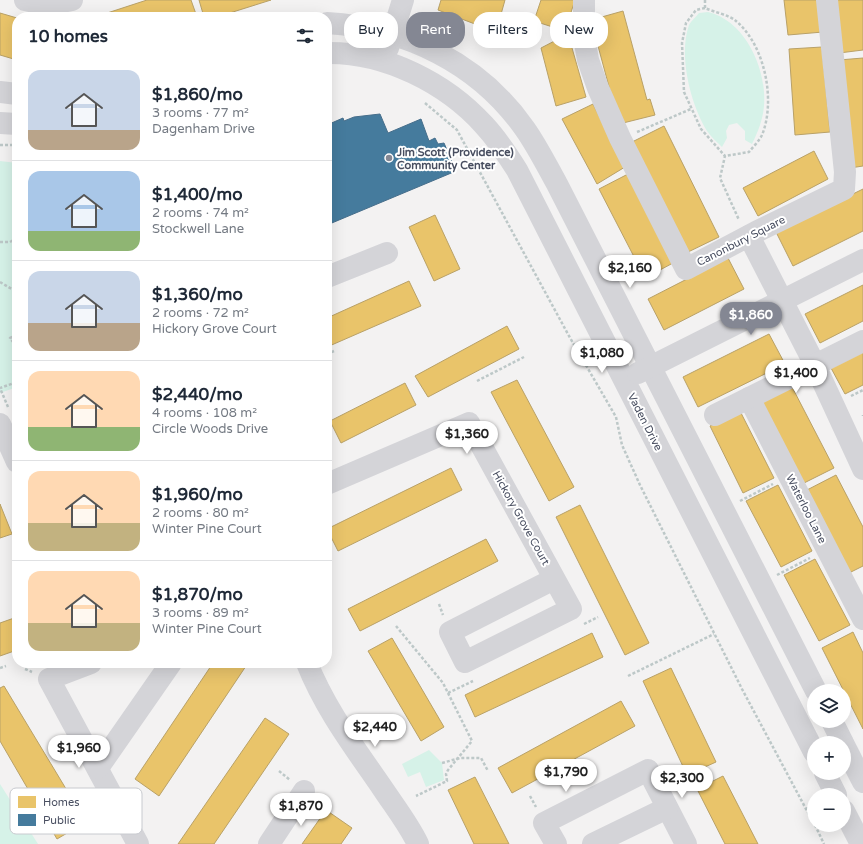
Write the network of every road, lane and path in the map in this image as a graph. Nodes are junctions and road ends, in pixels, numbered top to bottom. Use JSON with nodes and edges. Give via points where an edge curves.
{"nodes":[{"id":1,"x":25,"y":0,"type":"edge"},
{"id":2,"x":72,"y":0,"type":"edge"},
{"id":3,"x":403,"y":0,"type":"edge"},
{"id":4,"x":584,"y":0,"type":"edge"},
{"id":5,"x":705,"y":0,"type":"edge"},
{"id":6,"x":827,"y":0,"type":"edge"},
{"id":7,"x":705,"y":8,"type":"junction"},
{"id":8,"x":398,"y":17,"type":"edge"},
{"id":9,"x":332,"y":24,"type":"edge"},
{"id":10,"x":344,"y":25,"type":"edge"},
{"id":11,"x":398,"y":36,"type":"edge"},
{"id":12,"x":388,"y":48,"type":"edge"},
{"id":13,"x":332,"y":53,"type":"edge"},
{"id":14,"x":383,"y":62,"type":"junction"},
{"id":15,"x":0,"y":92,"type":"edge"},
{"id":16,"x":12,"y":93,"type":"edge"},
{"id":17,"x":423,"y":102,"type":"dead end"},
{"id":18,"x":691,"y":109,"type":"junction"},
{"id":19,"x":0,"y":122,"type":"edge"},
{"id":20,"x":12,"y":123,"type":"edge"},
{"id":21,"x":620,"y":138,"type":"junction"},
{"id":22,"x":0,"y":145,"type":"edge"},
{"id":23,"x":12,"y":145,"type":"edge"},
{"id":24,"x":725,"y":156,"type":"junction"},
{"id":25,"x":744,"y":228,"type":"junction"},
{"id":26,"x":12,"y":241,"type":"edge"},
{"id":27,"x":0,"y":242,"type":"edge"},
{"id":28,"x":387,"y":253,"type":"dead end"},
{"id":29,"x":863,"y":260,"type":"edge"},
{"id":30,"x":332,"y":275,"type":"edge"},
{"id":31,"x":0,"y":282,"type":"edge"},
{"id":32,"x":12,"y":289,"type":"edge"},
{"id":33,"x":781,"y":301,"type":"junction"},
{"id":34,"x":863,"y":341,"type":"edge"},
{"id":35,"x":524,"y":357,"type":"dead end"},
{"id":36,"x":815,"y":365,"type":"junction"},
{"id":37,"x":651,"y":367,"type":"junction"},
{"id":38,"x":624,"y":380,"type":"junction"},
{"id":39,"x":477,"y":381,"type":"dead end"},
{"id":40,"x":12,"y":384,"type":"edge"},
{"id":41,"x":863,"y":390,"type":"edge"},
{"id":42,"x":749,"y":398,"type":"junction"},
{"id":43,"x":846,"y":398,"type":"dead end"},
{"id":44,"x":714,"y":415,"type":"dead end"},
{"id":45,"x":2,"y":417,"type":"edge"},
{"id":46,"x":12,"y":447,"type":"edge"},
{"id":47,"x":863,"y":469,"type":"edge"},
{"id":48,"x":789,"y":476,"type":"junction"},
{"id":49,"x":332,"y":482,"type":"edge"},
{"id":50,"x":739,"y":501,"type":"dead end"},
{"id":51,"x":827,"y":550,"type":"junction"},
{"id":52,"x":777,"y":575,"type":"dead end"},
{"id":53,"x":554,"y":579,"type":"junction"},
{"id":54,"x":854,"y":581,"type":"edge"},
{"id":55,"x":863,"y":619,"type":"edge"},
{"id":56,"x":396,"y":626,"type":"dead end"},
{"id":57,"x":714,"y":634,"type":"junction"},
{"id":58,"x":6,"y":666,"type":"dead end"},
{"id":59,"x":0,"y":668,"type":"edge"},
{"id":60,"x":78,"y":668,"type":"edge"},
{"id":61,"x":168,"y":668,"type":"edge"},
{"id":62,"x":309,"y":668,"type":"edge"},
{"id":63,"x":628,"y":676,"type":"dead end"},
{"id":64,"x":812,"y":684,"type":"edge"},
{"id":65,"x":807,"y":738,"type":"edge"},
{"id":66,"x":851,"y":758,"type":"edge"},
{"id":67,"x":456,"y":759,"type":"junction"},
{"id":68,"x":442,"y":763,"type":"dead end"},
{"id":69,"x":98,"y":768,"type":"junction"},
{"id":70,"x":488,"y":771,"type":"dead end"},
{"id":71,"x":863,"y":782,"type":"edge"},
{"id":72,"x":109,"y":788,"type":"edge"},
{"id":73,"x":304,"y":791,"type":"dead end"},
{"id":74,"x":416,"y":796,"type":"dead end"},
{"id":75,"x":667,"y":808,"type":"junction"},
{"id":76,"x":806,"y":809,"type":"edge"},
{"id":77,"x":851,"y":825,"type":"edge"},
{"id":78,"x":818,"y":832,"type":"edge"},
{"id":79,"x":133,"y":834,"type":"edge"},
{"id":80,"x":138,"y":844,"type":"edge"},
{"id":81,"x":268,"y":844,"type":"edge"},
{"id":82,"x":418,"y":844,"type":"edge"},
{"id":83,"x":556,"y":844,"type":"edge"},
{"id":84,"x":593,"y":844,"type":"edge"},
{"id":85,"x":686,"y":844,"type":"edge"},
{"id":86,"x":824,"y":844,"type":"edge"},
{"id":87,"x":861,"y":844,"type":"edge"}],
"edges":[{"from":1,"to":2,"type":"street","via":[[48,5]]},
{"from":3,"to":8,"type":"street"},
{"from":4,"to":21,"type":"street","name":"Canonbury Square","via":[[584,37],[588,60]]},
{"from":5,"to":7,"type":"path"},
{"from":6,"to":25,"type":"street","name":"Canonbury Square","via":[[845,172],[844,189]]},
{"from":7,"to":18,"type":"path","via":[[696,10],[686,23],[682,43],[684,92]]},
{"from":7,"to":24,"type":"path","via":[[736,21],[754,44],[766,74],[768,106],[762,135],[749,152]]},
{"from":9,"to":10,"type":"street"},
{"from":11,"to":37,"type":"street","via":[[420,43],[467,70],[497,96],[525,129],[557,184]]},
{"from":12,"to":14,"type":"street"},
{"from":13,"to":14,"type":"street","name":"Vaden Drive","via":[[360,56]]},
{"from":14,"to":38,"type":"street","name":"Vaden Drive","via":[[411,72],[448,93],[484,125],[501,146],[517,170]]},
{"from":15,"to":16,"type":"street"},
{"from":17,"to":57,"type":"path","via":[[457,130],[616,417],[622,445],[640,485]]},
{"from":18,"to":21,"type":"path"},
{"from":18,"to":24,"type":"path","via":[[701,130]]},
{"from":19,"to":20,"type":"street"},
{"from":21,"to":25,"type":"street","name":"Canonbury Square","via":[[686,269]]},
{"from":22,"to":23,"type":"path"},
{"from":24,"to":25,"type":"path","via":[[720,178]]},
{"from":25,"to":33,"type":"street"},
{"from":26,"to":27,"type":"path"},
{"from":28,"to":30,"type":"street"},
{"from":29,"to":33,"type":"street"},
{"from":31,"to":32,"type":"path"},
{"from":33,"to":36,"type":"street"},
{"from":33,"to":37,"type":"street"},
{"from":34,"to":36,"type":"street"},
{"from":35,"to":39,"type":"path"},
{"from":36,"to":42,"type":"street"},
{"from":36,"to":47,"type":"street"},
{"from":37,"to":38,"type":"street"},
{"from":37,"to":64,"type":"street"},
{"from":38,"to":65,"type":"street","name":"Vaden Drive"},
{"from":40,"to":45,"type":"path","via":[[0,388],[8,407]]},
{"from":41,"to":43,"type":"path"},
{"from":42,"to":44,"type":"street"},
{"from":42,"to":48,"type":"street","name":"Waterloo Lane"},
{"from":45,"to":46,"type":"street"},
{"from":48,"to":50,"type":"path"},
{"from":48,"to":51,"type":"street","name":"Waterloo Lane"},
{"from":49,"to":53,"type":"street","name":"Hickory Grove Court","via":[[469,423]]},
{"from":51,"to":52,"type":"path"},
{"from":51,"to":54,"type":"street","name":"Waterloo Lane"},
{"from":53,"to":53,"type":"street","name":"Hickory Grove Court","via":[[571,609],[465,662],[450,632]]},
{"from":54,"to":55,"type":"street","name":"Waterloo Lane"},
{"from":56,"to":67,"type":"path","via":[[443,683],[472,740]]},
{"from":57,"to":63,"type":"path"},
{"from":57,"to":76,"type":"path"},
{"from":58,"to":59,"type":"path"},
{"from":60,"to":69,"type":"street","via":[[49,679]]},
{"from":61,"to":69,"type":"street"},
{"from":62,"to":82,"type":"street","via":[[331,714]]},
{"from":66,"to":71,"type":"street"},
{"from":67,"to":68,"type":"path"},
{"from":67,"to":70,"type":"path","via":[[481,758]]},
{"from":67,"to":74,"type":"path","via":[[446,774],[447,781]]},
{"from":69,"to":72,"type":"street"},
{"from":73,"to":81,"type":"street"},
{"from":75,"to":83,"type":"street","via":[[648,770],[544,823]]},
{"from":75,"to":84,"type":"street"},
{"from":75,"to":85,"type":"street"},
{"from":77,"to":87,"type":"street"},
{"from":78,"to":86,"type":"path"},
{"from":79,"to":80,"type":"street"}]}
